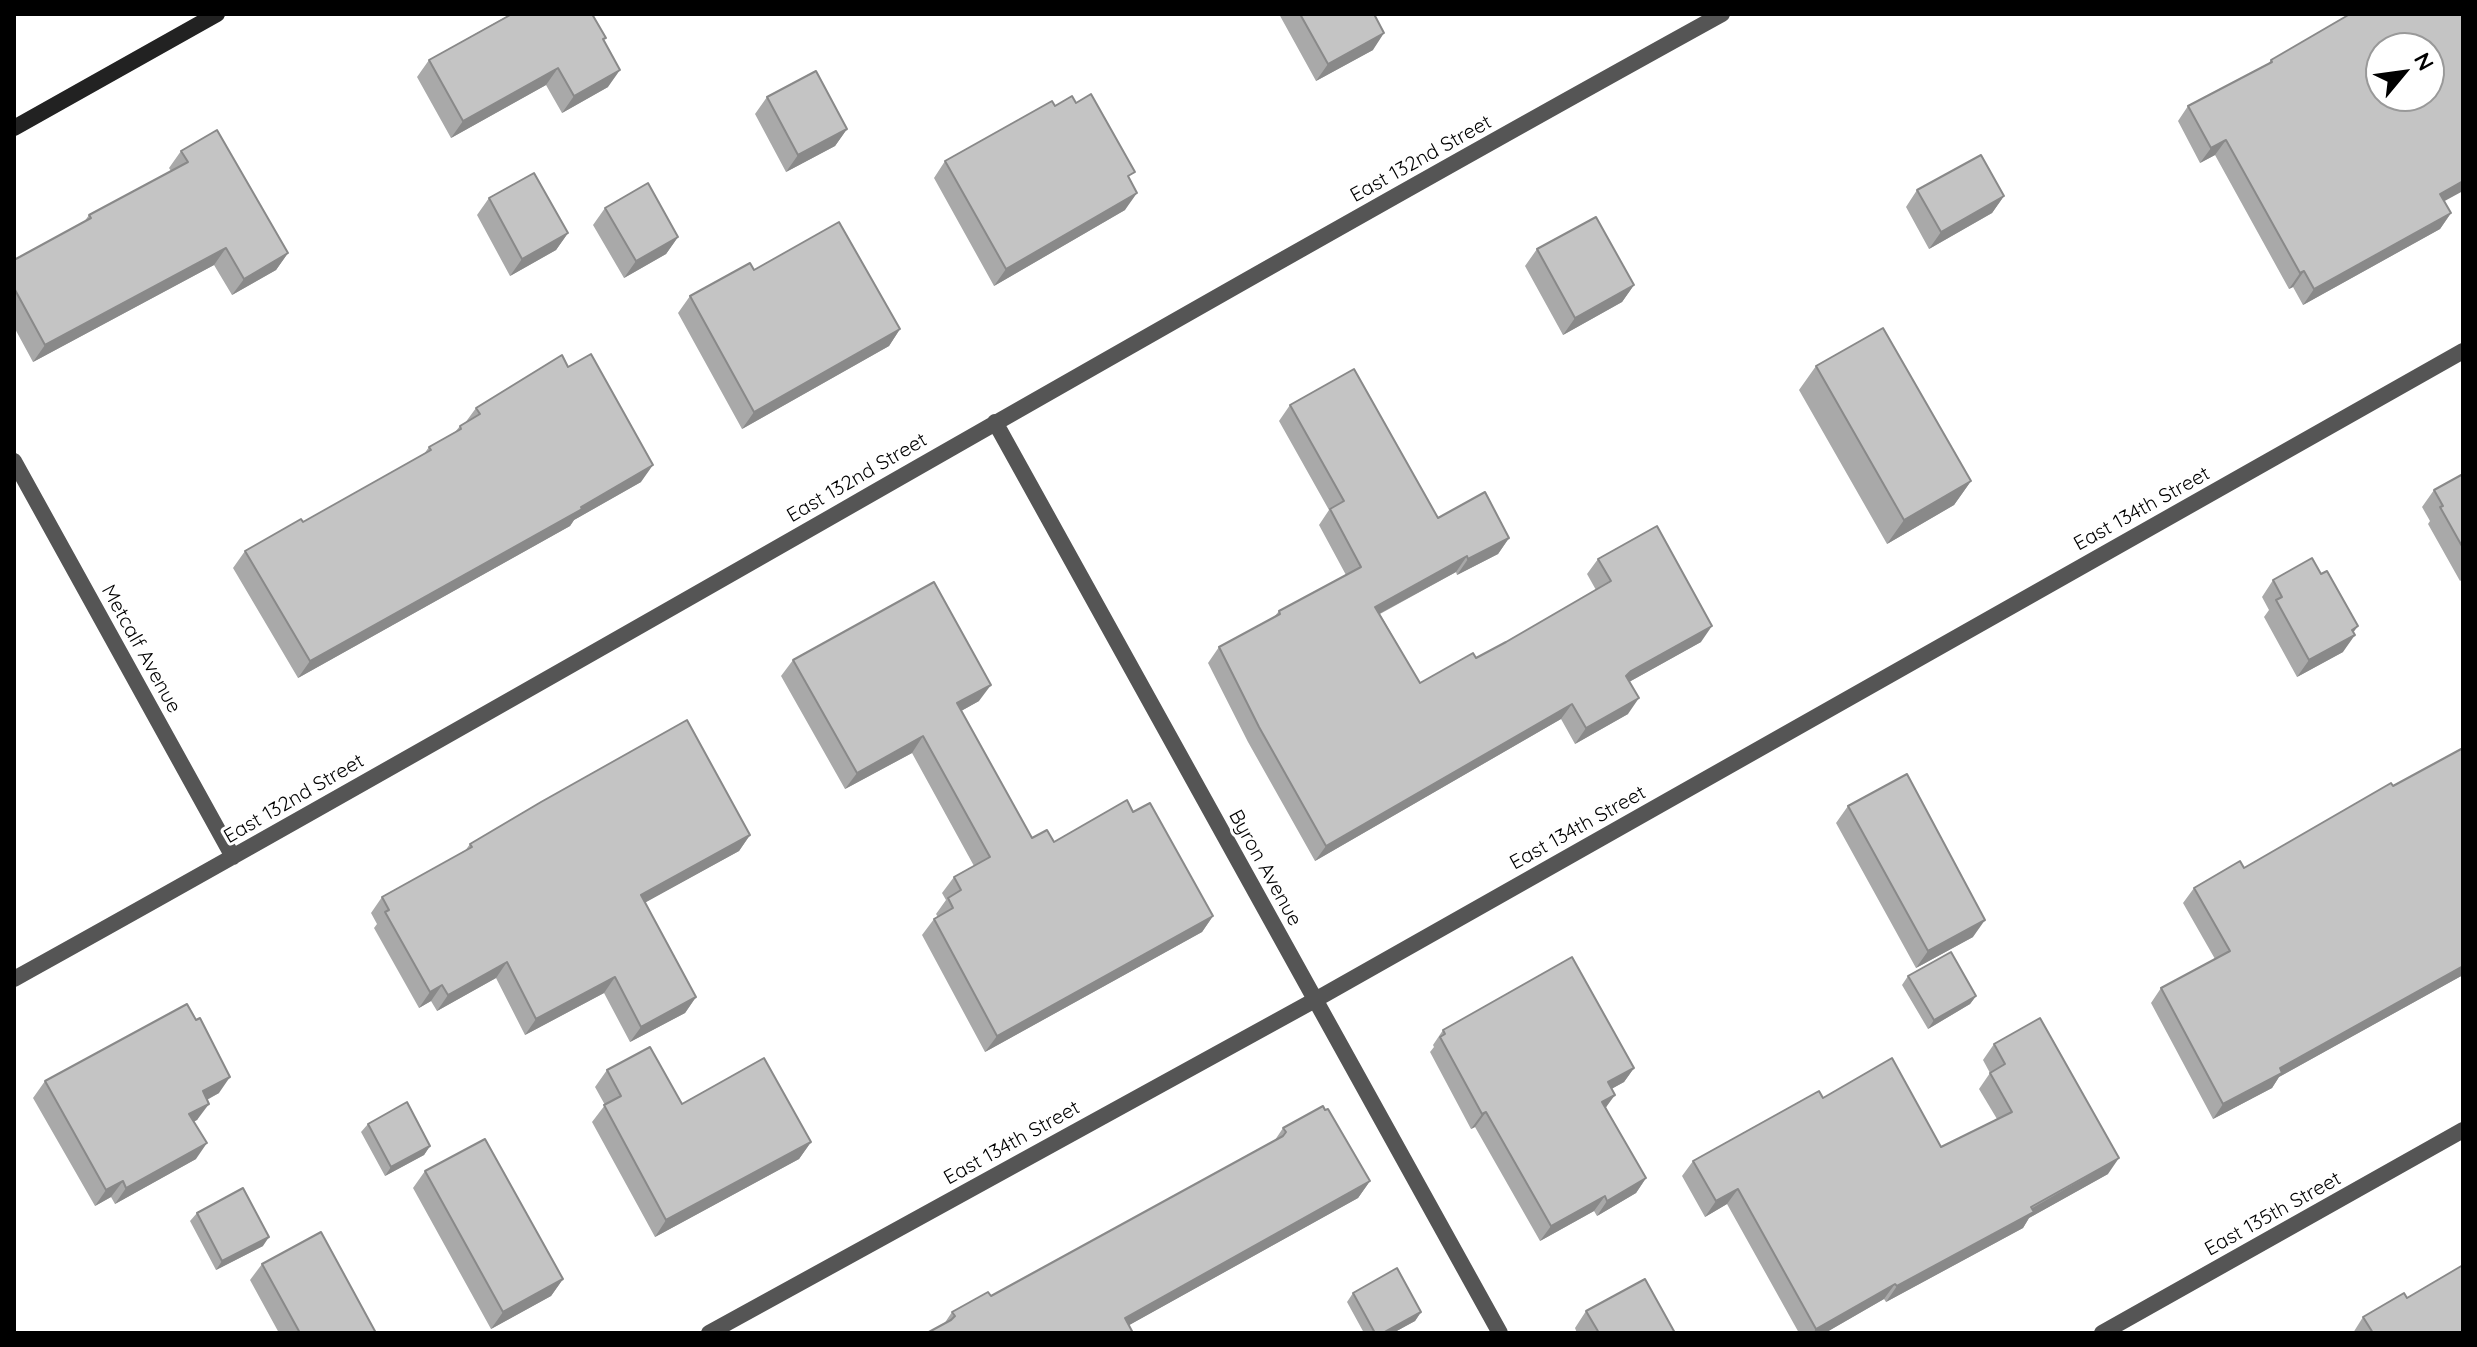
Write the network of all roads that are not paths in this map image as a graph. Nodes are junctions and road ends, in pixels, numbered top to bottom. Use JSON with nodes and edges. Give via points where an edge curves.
{"nodes":[{"id":1,"x":217,"y":14,"type":"edge"},
{"id":2,"x":1722,"y":14,"type":"edge"},
{"id":3,"x":14,"y":128,"type":"edge"},
{"id":4,"x":2463,"y":351,"type":"edge"},
{"id":5,"x":995,"y":422,"type":"junction"},
{"id":6,"x":14,"y":461,"type":"edge"},
{"id":7,"x":233,"y":857,"type":"junction"},
{"id":8,"x":14,"y":979,"type":"edge"},
{"id":9,"x":1315,"y":1000,"type":"junction"},
{"id":10,"x":2463,"y":1130,"type":"edge"},
{"id":11,"x":709,"y":1333,"type":"edge"},
{"id":12,"x":1500,"y":1333,"type":"edge"},
{"id":13,"x":2102,"y":1333,"type":"edge"}],
"edges":[{"from":1,"to":3,"type":"street"},
{"from":2,"to":5,"type":"street","name":"East 132nd Street"},
{"from":4,"to":9,"type":"street","name":"East 134th Street"},
{"from":5,"to":7,"type":"street","name":"East 132nd Street"},
{"from":5,"to":9,"type":"street","name":"Byron Avenue"},
{"from":6,"to":7,"type":"street","name":"Metcalf Avenue"},
{"from":7,"to":8,"type":"street","name":"East 132nd Street"},
{"from":9,"to":11,"type":"street","name":"East 134th Street"},
{"from":9,"to":12,"type":"street","name":"Byron Avenue"},
{"from":10,"to":13,"type":"street","name":"East 135th Street"}]}
